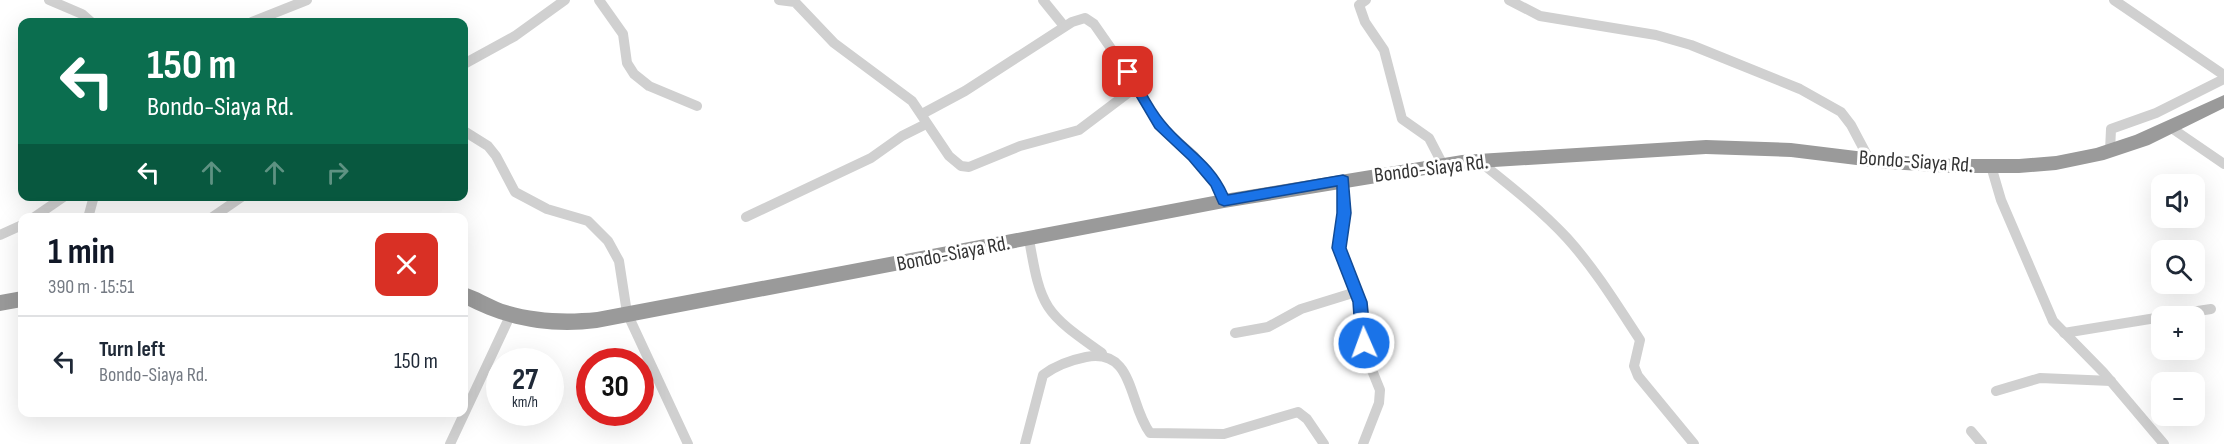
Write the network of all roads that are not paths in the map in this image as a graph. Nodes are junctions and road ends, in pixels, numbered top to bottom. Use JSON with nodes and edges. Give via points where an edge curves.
{"nodes":[{"id":1,"x":49,"y":0,"type":"edge"},
{"id":2,"x":308,"y":0,"type":"edge"},
{"id":3,"x":565,"y":0,"type":"edge"},
{"id":4,"x":599,"y":0,"type":"edge"},
{"id":5,"x":778,"y":0,"type":"edge"},
{"id":6,"x":1043,"y":0,"type":"edge"},
{"id":7,"x":1366,"y":0,"type":"edge"},
{"id":8,"x":1509,"y":0,"type":"edge"},
{"id":9,"x":2114,"y":0,"type":"edge"},
{"id":10,"x":87,"y":18,"type":"edge"},
{"id":11,"x":262,"y":18,"type":"edge"},
{"id":12,"x":1064,"y":26,"type":"junction"},
{"id":13,"x":468,"y":62,"type":"edge"},
{"id":14,"x":2224,"y":77,"type":"edge"},
{"id":15,"x":1140,"y":90,"type":"junction"},
{"id":16,"x":2224,"y":101,"type":"edge"},
{"id":17,"x":697,"y":106,"type":"dead end"},
{"id":18,"x":924,"y":119,"type":"junction"},
{"id":19,"x":2170,"y":128,"type":"junction"},
{"id":20,"x":468,"y":134,"type":"edge"},
{"id":21,"x":2110,"y":151,"type":"junction"},
{"id":22,"x":1869,"y":159,"type":"junction"},
{"id":23,"x":1479,"y":161,"type":"junction"},
{"id":24,"x":2224,"y":164,"type":"edge"},
{"id":25,"x":1443,"y":165,"type":"junction"},
{"id":26,"x":1991,"y":166,"type":"junction"},
{"id":27,"x":1343,"y":180,"type":"junction"},
{"id":28,"x":58,"y":201,"type":"edge"},
{"id":29,"x":236,"y":201,"type":"edge"},
{"id":30,"x":1224,"y":201,"type":"junction"},
{"id":31,"x":40,"y":213,"type":"edge"},
{"id":32,"x":218,"y":213,"type":"edge"},
{"id":33,"x":746,"y":217,"type":"dead end"},
{"id":34,"x":18,"y":227,"type":"edge"},
{"id":35,"x":0,"y":235,"type":"edge"},
{"id":36,"x":1029,"y":239,"type":"junction"},
{"id":37,"x":1356,"y":292,"type":"junction"},
{"id":38,"x":468,"y":298,"type":"edge"},
{"id":39,"x":18,"y":300,"type":"edge"},
{"id":40,"x":0,"y":303,"type":"edge"},
{"id":41,"x":2211,"y":309,"type":"dead end"},
{"id":42,"x":2205,"y":310,"type":"edge"},
{"id":43,"x":627,"y":313,"type":"junction"},
{"id":44,"x":510,"y":316,"type":"junction"},
{"id":45,"x":2151,"y":319,"type":"edge"},
{"id":46,"x":1235,"y":333,"type":"dead end"},
{"id":47,"x":2064,"y":333,"type":"junction"},
{"id":48,"x":1102,"y":353,"type":"junction"},
{"id":49,"x":2110,"y":381,"type":"junction"},
{"id":50,"x":1996,"y":391,"type":"dead end"},
{"id":51,"x":468,"y":406,"type":"edge"},
{"id":52,"x":463,"y":417,"type":"edge"},
{"id":53,"x":1971,"y":431,"type":"dead end"},
{"id":54,"x":2159,"y":442,"type":"edge"},
{"id":55,"x":450,"y":444,"type":"edge"},
{"id":56,"x":688,"y":444,"type":"edge"},
{"id":57,"x":1025,"y":444,"type":"edge"},
{"id":58,"x":1324,"y":444,"type":"edge"},
{"id":59,"x":1362,"y":444,"type":"edge"},
{"id":60,"x":1694,"y":444,"type":"edge"},
{"id":61,"x":1982,"y":444,"type":"edge"}],
"edges":[{"from":1,"to":10,"type":"street"},
{"from":2,"to":11,"type":"street"},
{"from":3,"to":13,"type":"street","via":[[515,36]]},
{"from":4,"to":17,"type":"street","via":[[622,34],[627,63],[639,80]]},
{"from":5,"to":18,"type":"street","via":[[798,5],[825,36],[912,101]]},
{"from":6,"to":12,"type":"street"},
{"from":7,"to":25,"type":"street","via":[[1359,9],[1384,50],[1402,119],[1429,138]]},
{"from":8,"to":22,"type":"street","via":[[1540,16],[1645,33],[1691,45],[1800,89],[1840,112]]},
{"from":9,"to":14,"type":"street"},
{"from":12,"to":15,"type":"street","via":[[1090,20]]},
{"from":12,"to":18,"type":"street"},
{"from":14,"to":21,"type":"street","via":[[2156,113],[2111,129]]},
{"from":15,"to":18,"type":"street","via":[[1128,93],[1074,132],[1020,146],[969,167],[949,156]]},
{"from":15,"to":30,"type":"street","via":[[1159,125],[1194,156],[1216,183]]},
{"from":16,"to":19,"type":"highway","name":"Bondo-Siaya Rd."},
{"from":18,"to":33,"type":"street","via":[[871,158]]},
{"from":19,"to":21,"type":"highway","name":"Bondo-Siaya Rd."},
{"from":19,"to":24,"type":"street"},
{"from":20,"to":43,"type":"street","via":[[488,146],[515,192],[547,209],[588,221],[599,230],[619,261]]},
{"from":21,"to":26,"type":"highway","name":"Bondo-Siaya Rd.","via":[[2056,163]]},
{"from":22,"to":23,"type":"highway","name":"Bondo-Siaya Rd.","via":[[1776,149],[1706,147]]},
{"from":22,"to":26,"type":"highway","name":"Bondo-Siaya Rd."},
{"from":23,"to":25,"type":"highway","name":"Bondo-Siaya Rd."},
{"from":23,"to":60,"type":"street","via":[[1552,221],[1585,258],[1640,340],[1634,366],[1638,376]]},
{"from":25,"to":27,"type":"highway","name":"Bondo-Siaya Rd."},
{"from":26,"to":47,"type":"street","via":[[2001,200],[2049,313]]},
{"from":27,"to":30,"type":"highway","name":"Bondo-Siaya Rd."},
{"from":27,"to":37,"type":"street","via":[[1339,248]]},
{"from":28,"to":31,"type":"street"},
{"from":29,"to":32,"type":"street"},
{"from":30,"to":36,"type":"highway","name":"Bondo-Siaya Rd."},
{"from":34,"to":35,"type":"street"},
{"from":36,"to":43,"type":"highway","name":"Bondo-Siaya Rd."},
{"from":36,"to":48,"type":"street","via":[[1046,305],[1055,317]]},
{"from":37,"to":46,"type":"street","via":[[1301,309],[1268,327]]},
{"from":37,"to":59,"type":"street","via":[[1363,317],[1365,353],[1380,390],[1379,403]]},
{"from":38,"to":44,"type":"highway","name":"Bondo-Siaya Rd."},
{"from":39,"to":40,"type":"highway"},
{"from":41,"to":42,"type":"street"},
{"from":43,"to":44,"type":"highway","name":"Bondo-Siaya Rd.","via":[[574,322]]},
{"from":43,"to":56,"type":"street"},
{"from":44,"to":51,"type":"street"},
{"from":45,"to":47,"type":"street"},
{"from":47,"to":49,"type":"street"},
{"from":48,"to":57,"type":"street","via":[[1063,364],[1043,375]]},
{"from":48,"to":58,"type":"street","via":[[1125,374],[1142,424],[1150,433],[1224,434],[1298,412]]},
{"from":49,"to":50,"type":"street","via":[[2040,378]]},
{"from":49,"to":54,"type":"street"},
{"from":52,"to":55,"type":"street"},
{"from":53,"to":61,"type":"street"}]}
